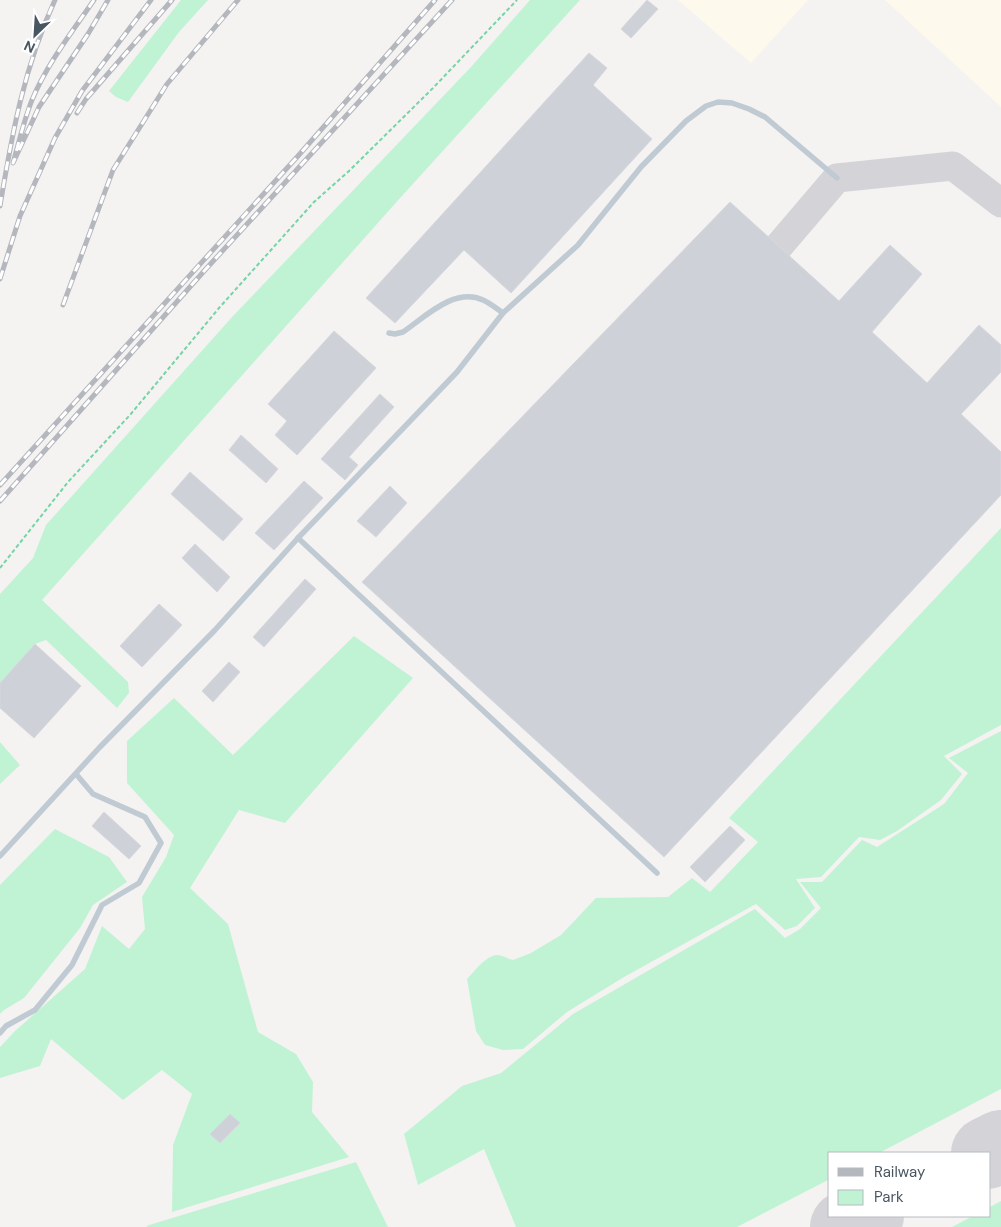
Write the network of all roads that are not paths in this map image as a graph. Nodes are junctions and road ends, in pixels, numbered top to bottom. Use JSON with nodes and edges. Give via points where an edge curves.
{"nodes":[{"id":1,"x":837,"y":178,"type":"dead end"},
{"id":2,"x":503,"y":313,"type":"junction"},
{"id":3,"x":389,"y":333,"type":"dead end"},
{"id":4,"x":298,"y":538,"type":"junction"},
{"id":5,"x":76,"y":774,"type":"junction"},
{"id":6,"x":0,"y":856,"type":"edge"},
{"id":7,"x":657,"y":873,"type":"dead end"},
{"id":8,"x":0,"y":1033,"type":"edge"}],
"edges":[{"from":1,"to":2,"type":"lane","via":[[764,117],[732,103],[718,102],[706,106],[686,121],[641,167],[578,245]]},
{"from":2,"to":3,"type":"lane","via":[[482,299],[453,300],[403,332]]},
{"from":2,"to":4,"type":"lane","via":[[457,372]]},
{"from":4,"to":5,"type":"lane","via":[[215,630]]},
{"from":4,"to":7,"type":"lane"},
{"from":5,"to":6,"type":"lane"},
{"from":5,"to":8,"type":"lane","via":[[93,794],[145,816],[162,843],[139,883],[102,904],[72,965],[35,1010],[6,1026]]}]}
